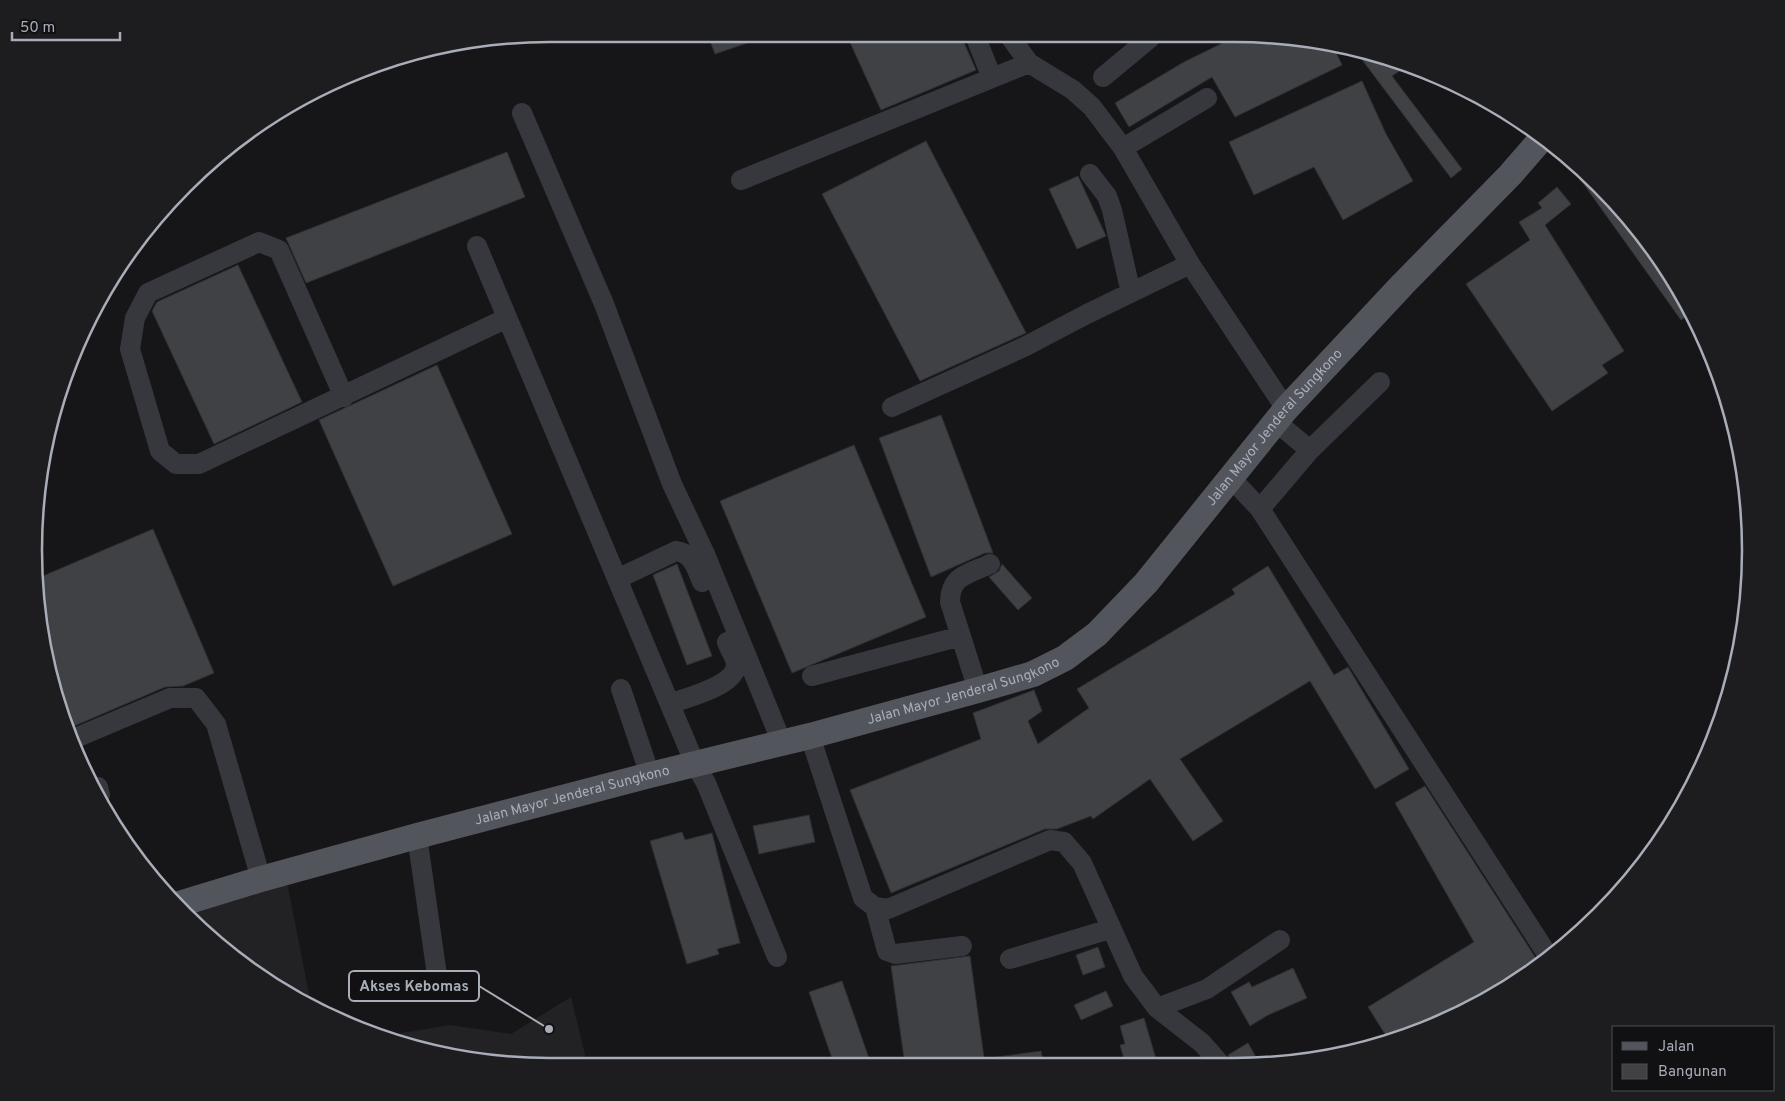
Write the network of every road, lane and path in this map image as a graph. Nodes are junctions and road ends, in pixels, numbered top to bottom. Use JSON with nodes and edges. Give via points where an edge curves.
{"nodes":[{"id":1,"x":978,"y":42,"type":"edge"},
{"id":2,"x":1014,"y":42,"type":"edge"},
{"id":3,"x":1145,"y":42,"type":"edge"},
{"id":4,"x":1029,"y":63,"type":"junction"},
{"id":5,"x":1103,"y":77,"type":"dead end"},
{"id":6,"x":992,"y":78,"type":"junction"},
{"id":7,"x":1207,"y":98,"type":"dead end"},
{"id":8,"x":522,"y":113,"type":"dead end"},
{"id":9,"x":1538,"y":143,"type":"edge"},
{"id":10,"x":1124,"y":148,"type":"junction"},
{"id":11,"x":1090,"y":174,"type":"dead end"},
{"id":12,"x":741,"y":180,"type":"dead end"},
{"id":13,"x":477,"y":246,"type":"dead end"},
{"id":14,"x":1190,"y":264,"type":"junction"},
{"id":15,"x":1131,"y":293,"type":"junction"},
{"id":16,"x":507,"y":318,"type":"junction"},
{"id":17,"x":1380,"y":382,"type":"dead end"},
{"id":18,"x":344,"y":397,"type":"junction"},
{"id":19,"x":892,"y":407,"type":"dead end"},
{"id":20,"x":1281,"y":416,"type":"junction"},
{"id":21,"x":1310,"y":450,"type":"junction"},
{"id":22,"x":1231,"y":478,"type":"junction"},
{"id":23,"x":1260,"y":509,"type":"junction"},
{"id":24,"x":990,"y":564,"type":"dead end"},
{"id":25,"x":617,"y":579,"type":"junction"},
{"id":26,"x":961,"y":636,"type":"junction"},
{"id":27,"x":812,"y":676,"type":"dead end"},
{"id":28,"x":621,"y":689,"type":"dead end"},
{"id":29,"x":978,"y":690,"type":"junction"},
{"id":30,"x":670,"y":704,"type":"junction"},
{"id":31,"x":810,"y":736,"type":"junction"},
{"id":32,"x":78,"y":737,"type":"edge"},
{"id":33,"x":782,"y":743,"type":"junction"},
{"id":34,"x":696,"y":764,"type":"junction"},
{"id":35,"x":650,"y":775,"type":"junction"},
{"id":36,"x":417,"y":836,"type":"junction"},
{"id":37,"x":261,"y":879,"type":"junction"},
{"id":38,"x":184,"y":902,"type":"edge"},
{"id":39,"x":875,"y":908,"type":"junction"},
{"id":40,"x":1110,"y":929,"type":"junction"},
{"id":41,"x":1280,"y":940,"type":"dead end"},
{"id":42,"x":962,"y":946,"type":"dead end"},
{"id":43,"x":1546,"y":953,"type":"edge"},
{"id":44,"x":777,"y":957,"type":"dead end"},
{"id":45,"x":1010,"y":959,"type":"dead end"},
{"id":46,"x":437,"y":975,"type":"dead end"},
{"id":47,"x":1157,"y":1008,"type":"junction"},
{"id":48,"x":1215,"y":1058,"type":"edge"}],
"edges":[{"from":1,"to":6,"type":"street"},
{"from":2,"to":4,"type":"street"},
{"from":3,"to":5,"type":"street"},
{"from":4,"to":6,"type":"street"},
{"from":4,"to":10,"type":"street","via":[[1073,90],[1092,106]]},
{"from":6,"to":12,"type":"street"},
{"from":7,"to":10,"type":"street"},
{"from":8,"to":33,"type":"street","via":[[604,304],[672,484],[705,554]]},
{"from":9,"to":20,"type":"main road","name":"Jalan Mayor Jenderal Sungkono"},
{"from":10,"to":14,"type":"street"},
{"from":11,"to":15,"type":"street","via":[[1107,196],[1112,210]]},
{"from":13,"to":16,"type":"street"},
{"from":14,"to":15,"type":"street"},
{"from":14,"to":20,"type":"street"},
{"from":15,"to":19,"type":"street","via":[[1026,346]]},
{"from":16,"to":18,"type":"street"},
{"from":16,"to":25,"type":"street"},
{"from":17,"to":21,"type":"street"},
{"from":18,"to":18,"type":"street","via":[[199,464],[176,464],[160,451],[130,349],[135,318],[148,293],[259,242],[279,250]]},
{"from":20,"to":21,"type":"street"},
{"from":20,"to":22,"type":"main road","name":"Jalan Mayor Jenderal Sungkono"},
{"from":21,"to":23,"type":"street"},
{"from":22,"to":23,"type":"street"},
{"from":22,"to":29,"type":"main road","name":"Jalan Mayor Jenderal Sungkono","via":[[1146,583],[1097,634],[1065,658],[1033,674]]},
{"from":23,"to":43,"type":"street"},
{"from":24,"to":26,"type":"street","via":[[957,579],[950,590],[950,602]]},
{"from":25,"to":30,"type":"street"},
{"from":25,"to":30,"type":"street","via":[[676,550],[685,552],[693,560],[736,663],[733,675],[725,684]]},
{"from":26,"to":27,"type":"street"},
{"from":26,"to":29,"type":"street"},
{"from":28,"to":35,"type":"street"},
{"from":29,"to":31,"type":"main road","name":"Jalan Mayor Jenderal Sungkono"},
{"from":30,"to":34,"type":"street"},
{"from":31,"to":33,"type":"main road","name":"Jalan Mayor Jenderal Sungkono"},
{"from":31,"to":39,"type":"street","via":[[863,898]]},
{"from":32,"to":37,"type":"street","via":[[170,698],[196,698],[216,724]]},
{"from":33,"to":34,"type":"main road","name":"Jalan Mayor Jenderal Sungkono"},
{"from":34,"to":35,"type":"main road","name":"Jalan Mayor Jenderal Sungkono"},
{"from":34,"to":44,"type":"street"},
{"from":35,"to":36,"type":"main road","name":"Jalan Mayor Jenderal Sungkono"},
{"from":36,"to":37,"type":"main road","name":"Jalan Mayor Jenderal Sungkono"},
{"from":36,"to":46,"type":"street"},
{"from":37,"to":38,"type":"main road","name":"Jalan Mayor Jenderal Sungkono"},
{"from":39,"to":40,"type":"street","via":[[888,909],[913,900],[1050,840],[1064,842],[1079,858]]},
{"from":39,"to":42,"type":"street","via":[[887,951],[895,954]]},
{"from":40,"to":45,"type":"street"},
{"from":40,"to":47,"type":"street","via":[[1133,976]]},
{"from":41,"to":47,"type":"street","via":[[1207,989]]},
{"from":47,"to":48,"type":"street","via":[[1202,1043]]}]}
